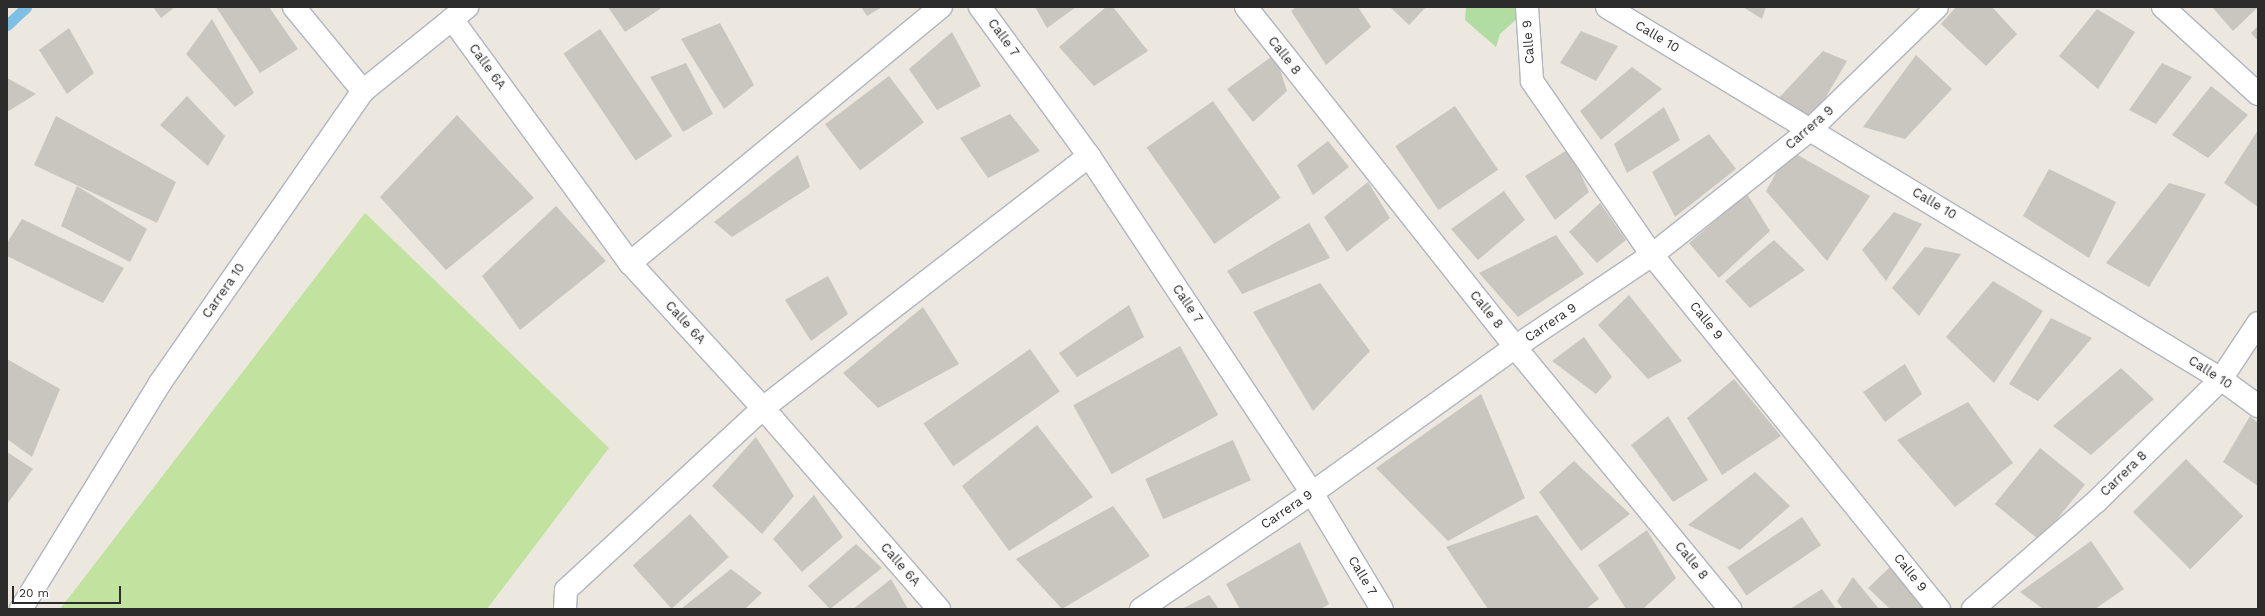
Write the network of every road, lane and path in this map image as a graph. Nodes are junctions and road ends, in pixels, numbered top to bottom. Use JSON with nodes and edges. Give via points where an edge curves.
{"nodes":[{"id":1,"x":294,"y":7,"type":"edge"},
{"id":2,"x":941,"y":7,"type":"edge"},
{"id":3,"x":980,"y":7,"type":"edge"},
{"id":4,"x":1246,"y":7,"type":"edge"},
{"id":5,"x":1527,"y":7,"type":"edge"},
{"id":6,"x":1607,"y":7,"type":"edge"},
{"id":7,"x":1938,"y":7,"type":"edge"},
{"id":8,"x":2163,"y":7,"type":"edge"},
{"id":9,"x":460,"y":13,"type":"edge"},
{"id":10,"x":363,"y":91,"type":"junction"},
{"id":11,"x":2258,"y":94,"type":"edge"},
{"id":12,"x":1811,"y":129,"type":"junction"},
{"id":13,"x":1089,"y":156,"type":"junction"},
{"id":14,"x":1652,"y":255,"type":"junction"},
{"id":15,"x":630,"y":263,"type":"junction"},
{"id":16,"x":2258,"y":323,"type":"edge"},
{"id":17,"x":1515,"y":347,"type":"junction"},
{"id":18,"x":2222,"y":379,"type":"junction"},
{"id":19,"x":2258,"y":406,"type":"edge"},
{"id":20,"x":763,"y":408,"type":"junction"},
{"id":21,"x":1312,"y":493,"type":"junction"},
{"id":22,"x":21,"y":609,"type":"edge"},
{"id":23,"x":565,"y":609,"type":"edge"},
{"id":24,"x":938,"y":609,"type":"edge"},
{"id":25,"x":1141,"y":609,"type":"edge"},
{"id":26,"x":1382,"y":609,"type":"edge"},
{"id":27,"x":1730,"y":609,"type":"edge"},
{"id":28,"x":1939,"y":609,"type":"edge"},
{"id":29,"x":1973,"y":609,"type":"edge"}],
"edges":[{"from":1,"to":10,"type":"street"},
{"from":2,"to":15,"type":"street"},
{"from":3,"to":13,"type":"street","name":"Calle 7"},
{"from":4,"to":17,"type":"street","name":"Calle 8"},
{"from":5,"to":14,"type":"street","name":"Calle 9","via":[[1532,81]]},
{"from":6,"to":12,"type":"street","name":"Calle 10"},
{"from":7,"to":12,"type":"street","name":"Carrera 9"},
{"from":8,"to":11,"type":"street"},
{"from":9,"to":10,"type":"street","name":"Carrera 10"},
{"from":9,"to":15,"type":"street","name":"Calle 6A"},
{"from":10,"to":22,"type":"street","name":"Carrera 10","via":[[160,383]]},
{"from":12,"to":14,"type":"street","name":"Carrera 9"},
{"from":12,"to":18,"type":"street","name":"Calle 10"},
{"from":13,"to":20,"type":"street"},
{"from":13,"to":21,"type":"street","name":"Calle 7"},
{"from":14,"to":17,"type":"street","name":"Carrera 9"},
{"from":14,"to":28,"type":"street","name":"Calle 9"},
{"from":15,"to":20,"type":"street","name":"Calle 6A"},
{"from":16,"to":18,"type":"street","name":"Carrera 8"},
{"from":17,"to":21,"type":"street","name":"Carrera 9"},
{"from":17,"to":27,"type":"street","name":"Calle 8"},
{"from":18,"to":19,"type":"street","name":"Calle 10"},
{"from":18,"to":29,"type":"street","name":"Carrera 8","via":[[2097,502]]},
{"from":20,"to":23,"type":"street","via":[[566,590]]},
{"from":20,"to":24,"type":"street","name":"Calle 6A"},
{"from":21,"to":25,"type":"street","name":"Carrera 9"},
{"from":21,"to":26,"type":"street","name":"Calle 7"}]}
